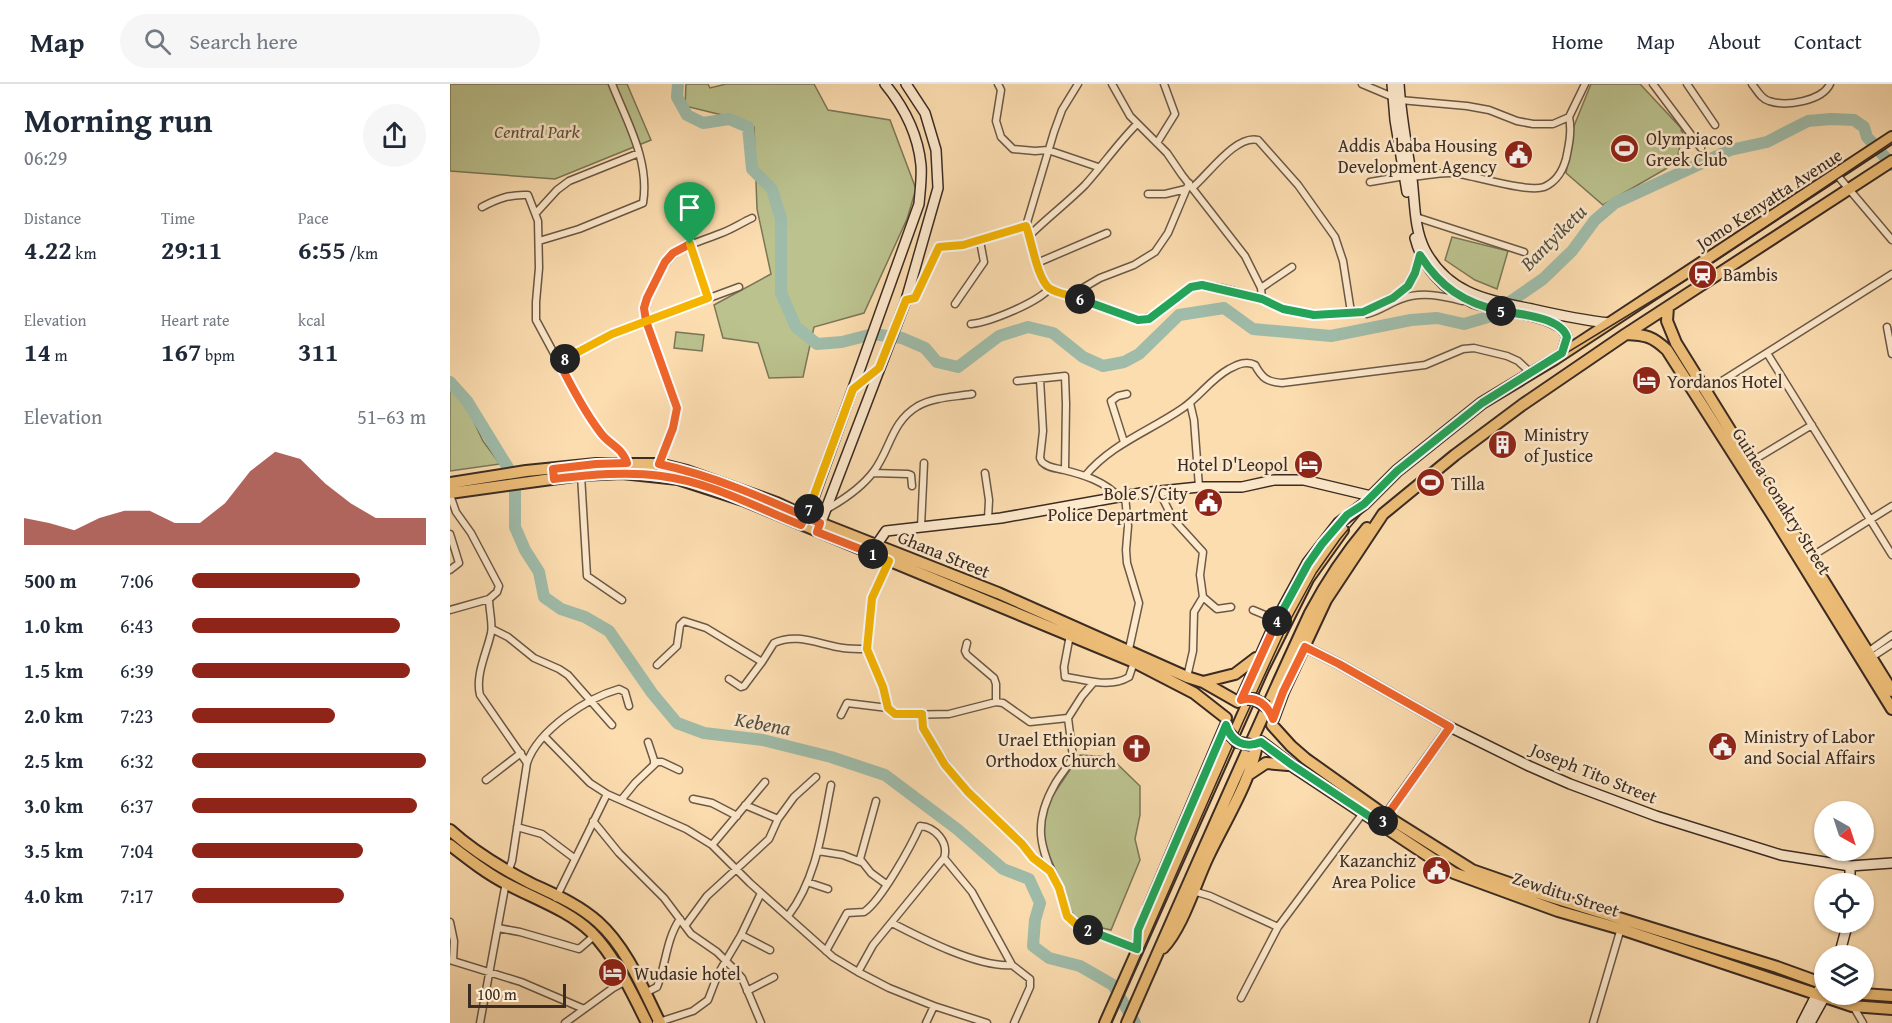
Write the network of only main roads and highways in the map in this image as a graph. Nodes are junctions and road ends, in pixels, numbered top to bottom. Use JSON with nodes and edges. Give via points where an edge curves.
{"nodes":[{"id":1,"x":885,"y":84,"type":"edge"},
{"id":2,"x":906,"y":84,"type":"edge"},
{"id":3,"x":1392,"y":84,"type":"edge"},
{"id":4,"x":1399,"y":84,"type":"edge"},
{"id":5,"x":1396,"y":99,"type":"junction"},
{"id":6,"x":1892,"y":137,"type":"edge"},
{"id":7,"x":1892,"y":161,"type":"edge"},
{"id":8,"x":1408,"y":177,"type":"junction"},
{"id":9,"x":1476,"y":300,"type":"junction"},
{"id":10,"x":1668,"y":307,"type":"junction"},
{"id":11,"x":1531,"y":313,"type":"junction"},
{"id":12,"x":1609,"y":323,"type":"junction"},
{"id":13,"x":1626,"y":334,"type":"junction"},
{"id":14,"x":1672,"y":346,"type":"junction"},
{"id":15,"x":1562,"y":353,"type":"junction"},
{"id":16,"x":879,"y":368,"type":"junction"},
{"id":17,"x":853,"y":389,"type":"junction"},
{"id":18,"x":1716,"y":417,"type":"junction"},
{"id":19,"x":838,"y":431,"type":"junction"},
{"id":20,"x":846,"y":454,"type":"junction"},
{"id":21,"x":553,"y":474,"type":"junction"},
{"id":22,"x":450,"y":483,"type":"edge"},
{"id":23,"x":488,"y":483,"type":"junction"},
{"id":24,"x":450,"y":494,"type":"edge"},
{"id":25,"x":1367,"y":500,"type":"junction"},
{"id":26,"x":775,"y":508,"type":"junction"},
{"id":27,"x":1383,"y":514,"type":"junction"},
{"id":28,"x":803,"y":521,"type":"junction"},
{"id":29,"x":819,"y":527,"type":"junction"},
{"id":30,"x":877,"y":544,"type":"junction"},
{"id":31,"x":1818,"y":581,"type":"junction"},
{"id":32,"x":1305,"y":647,"type":"junction"},
{"id":33,"x":1261,"y":654,"type":"junction"},
{"id":34,"x":1866,"y":657,"type":"junction"},
{"id":35,"x":1203,"y":682,"type":"junction"},
{"id":36,"x":1892,"y":691,"type":"edge"},
{"id":37,"x":1242,"y":700,"type":"junction"},
{"id":38,"x":1892,"y":709,"type":"edge"},
{"id":39,"x":1273,"y":722,"type":"junction"},
{"id":40,"x":1227,"y":725,"type":"junction"},
{"id":41,"x":1450,"y":727,"type":"junction"},
{"id":42,"x":1257,"y":744,"type":"junction"},
{"id":43,"x":1292,"y":765,"type":"junction"},
{"id":44,"x":1247,"y":776,"type":"junction"},
{"id":45,"x":1366,"y":808,"type":"junction"},
{"id":46,"x":1383,"y":820,"type":"junction"},
{"id":47,"x":450,"y":830,"type":"edge"},
{"id":48,"x":450,"y":845,"type":"edge"},
{"id":49,"x":1892,"y":863,"type":"edge"},
{"id":50,"x":1850,"y":866,"type":"junction"},
{"id":51,"x":1850,"y":873,"type":"edge"},
{"id":52,"x":1622,"y":924,"type":"junction"},
{"id":53,"x":1138,"y":947,"type":"junction"},
{"id":54,"x":1159,"y":952,"type":"junction"},
{"id":55,"x":1814,"y":979,"type":"edge"},
{"id":56,"x":1814,"y":992,"type":"edge"},
{"id":57,"x":1874,"y":995,"type":"edge"},
{"id":58,"x":1892,"y":996,"type":"edge"},
{"id":59,"x":1816,"y":1005,"type":"edge"},
{"id":60,"x":1818,"y":1005,"type":"edge"},
{"id":61,"x":1852,"y":1005,"type":"edge"},
{"id":62,"x":1892,"y":1009,"type":"edge"},
{"id":63,"x":1106,"y":1019,"type":"edge"},
{"id":64,"x":658,"y":1022,"type":"edge"},
{"id":65,"x":647,"y":1023,"type":"edge"},
{"id":66,"x":1127,"y":1023,"type":"edge"},
{"id":67,"x":1802,"y":1023,"type":"edge"},
{"id":68,"x":1810,"y":1023,"type":"edge"}],
"edges":[{"from":1,"to":17,"type":"main road","via":[[913,130],[921,166],[919,204]]},
{"from":2,"to":16,"type":"main road","via":[[925,113],[936,150],[938,188],[906,300]]},
{"from":3,"to":5,"type":"main road"},
{"from":4,"to":5,"type":"main road"},
{"from":5,"to":8,"type":"main road"},
{"from":6,"to":12,"type":"main road","name":"Jomo Kenyatta Avenue"},
{"from":7,"to":10,"type":"main road","name":"Jomo Kenyatta Avenue"},
{"from":8,"to":9,"type":"main road","via":[[1426,250],[1439,270]]},
{"from":8,"to":9,"type":"main road","via":[[1420,255],[1443,283]]},
{"from":9,"to":11,"type":"main road"},
{"from":10,"to":13,"type":"main road","name":"Jomo Kenyatta Avenue"},
{"from":10,"to":14,"type":"main road","name":"Guinea Conakry Street","via":[[1666,321]]},
{"from":11,"to":12,"type":"main road"},
{"from":11,"to":15,"type":"main road","via":[[1562,328],[1567,337]]},
{"from":12,"to":15,"type":"main road","name":"Jomo Kenyatta Avenue"},
{"from":13,"to":14,"type":"main road","name":"Guinea Conakry Street","via":[[1646,335]]},
{"from":13,"to":27,"type":"main road","name":"Jomo Kenyatta Avenue","via":[[1506,416]]},
{"from":14,"to":18,"type":"main road","name":"Guinea Conakry Street"},
{"from":14,"to":18,"type":"main road","name":"Guinea Conakry Street","via":[[1706,392]]},
{"from":15,"to":25,"type":"main road","name":"Jomo Kenyatta Avenue","via":[[1482,403]]},
{"from":16,"to":17,"type":"main road"},
{"from":16,"to":20,"type":"main road"},
{"from":17,"to":19,"type":"main road"},
{"from":18,"to":31,"type":"main road","name":"Guinea Conakry Street"},
{"from":18,"to":31,"type":"main road","name":"Guinea Conakry Street","via":[[1809,558]]},
{"from":19,"to":20,"type":"main road"},
{"from":19,"to":28,"type":"main road"},
{"from":20,"to":29,"type":"main road"},
{"from":21,"to":23,"type":"main road","name":"Ghana Street","via":[[530,483]]},
{"from":21,"to":23,"type":"main road","name":"Ghana Street","via":[[526,471]]},
{"from":21,"to":26,"type":"main road","name":"Ghana Street","via":[[637,474],[678,479]]},
{"from":21,"to":26,"type":"main road","name":"Ghana Street","via":[[596,464],[659,464],[687,471]]},
{"from":22,"to":23,"type":"main road","name":"Ghana Street"},
{"from":23,"to":24,"type":"main road","name":"Ghana Street"},
{"from":25,"to":30,"type":"main road","via":[[1331,486],[1291,480],[1229,488],[1199,487],[886,531]]},
{"from":25,"to":33,"type":"main road","via":[[1347,515],[1322,544]]},
{"from":25,"to":53,"type":"main road","name":"Jomo Kenyatta Avenue","via":[[1308,579]]},
{"from":26,"to":28,"type":"main road","name":"Ghana Street"},
{"from":27,"to":32,"type":"main road","name":"Jomo Kenyatta Avenue","via":[[1326,600]]},
{"from":27,"to":54,"type":"main road","via":[[1347,553],[1310,613],[1191,872]]},
{"from":28,"to":29,"type":"main road","name":"Ghana Street"},
{"from":29,"to":30,"type":"main road","name":"Ghana Street"},
{"from":29,"to":40,"type":"main road","name":"Ghana Street","via":[[889,561],[1134,662],[1194,693]]},
{"from":30,"to":35,"type":"main road","name":"Ghana Street"},
{"from":31,"to":34,"type":"main road","name":"Guinea Conakry Street"},
{"from":32,"to":39,"type":"main road","name":"Jomo Kenyatta Avenue"},
{"from":32,"to":41,"type":"main road","name":"Joseph Tito Street"},
{"from":33,"to":35,"type":"main road","via":[[1235,674]]},
{"from":33,"to":37,"type":"main road"},
{"from":34,"to":36,"type":"main road","name":"Guinea Conakry Street"},
{"from":34,"to":38,"type":"main road","name":"Guinea Conakry Street"},
{"from":35,"to":37,"type":"main road","name":"Ghana Street"},
{"from":37,"to":39,"type":"main road","bridge":true,"via":[[1254,699],[1268,707]]},
{"from":37,"to":40,"type":"main road","via":[[1229,712]]},
{"from":39,"to":42,"type":"main road","via":[[1270,732]]},
{"from":39,"to":45,"type":"main road","name":"Zewditu Street","via":[[1296,751]]},
{"from":40,"to":42,"type":"main road","bridge":true,"via":[[1237,742]]},
{"from":40,"to":53,"type":"main road","via":[[1138,930]]},
{"from":41,"to":46,"type":"main road"},
{"from":41,"to":50,"type":"main road","name":"Joseph Tito Street","via":[[1570,784],[1682,825],[1781,855]]},
{"from":42,"to":43,"type":"main road","name":"Zewditu Street"},
{"from":42,"to":44,"type":"main road"},
{"from":43,"to":44,"type":"main road","via":[[1266,763]]},
{"from":43,"to":45,"type":"main road","name":"Zewditu Street"},
{"from":44,"to":54,"type":"main road","via":[[1176,931]]},
{"from":45,"to":46,"type":"main road","name":"Zewditu Street"},
{"from":46,"to":52,"type":"main road","name":"Zewditu Street","via":[[1472,870]]},
{"from":47,"to":64,"type":"main road","via":[[508,872],[557,895],[597,921],[623,952]]},
{"from":48,"to":65,"type":"main road","via":[[506,884],[576,920],[594,936],[612,957]]},
{"from":49,"to":50,"type":"main road","name":"Joseph Tito Street"},
{"from":50,"to":51,"type":"main road"},
{"from":52,"to":55,"type":"main road","name":"Zewditu Street"},
{"from":52,"to":56,"type":"main road","name":"Zewditu Street"},
{"from":53,"to":63,"type":"main road","name":"Jomo Kenyatta Avenue"},
{"from":54,"to":66,"type":"main road"},
{"from":57,"to":58,"type":"main road"},
{"from":59,"to":67,"type":"main road"},
{"from":60,"to":68,"type":"main road"},
{"from":61,"to":62,"type":"main road","name":"Zewditu Street"}]}
